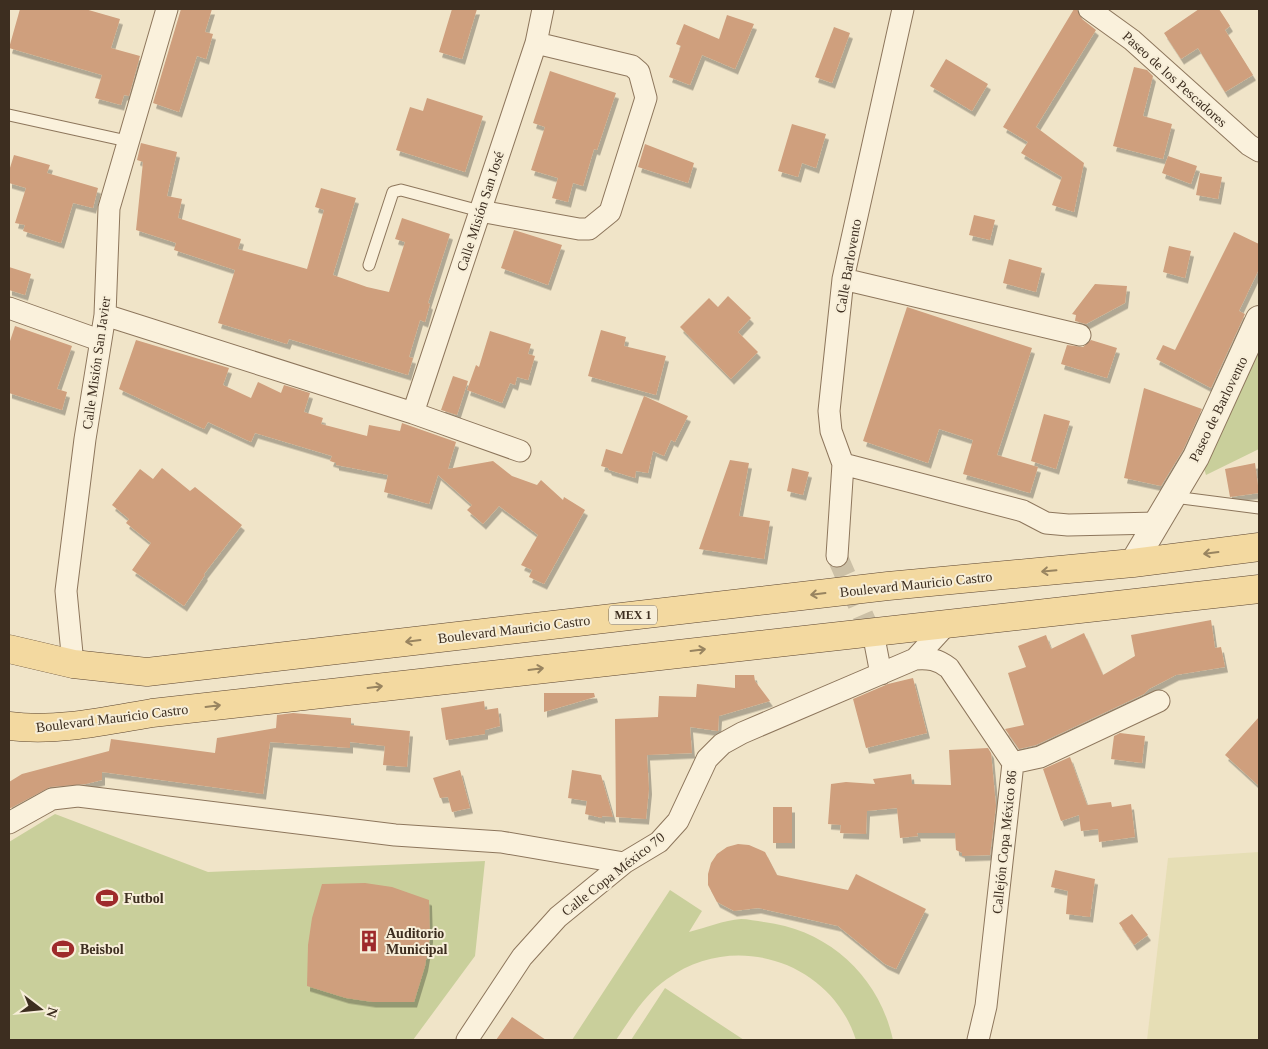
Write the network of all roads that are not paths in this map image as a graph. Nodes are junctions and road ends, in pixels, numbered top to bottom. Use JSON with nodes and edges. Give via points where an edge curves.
{"nodes":[{"id":1,"x":167,"y":9,"type":"edge"},
{"id":2,"x":543,"y":9,"type":"edge"},
{"id":3,"x":904,"y":9,"type":"edge"},
{"id":4,"x":1089,"y":9,"type":"edge"},
{"id":5,"x":536,"y":42,"type":"junction"},
{"id":6,"x":9,"y":115,"type":"edge"},
{"id":7,"x":127,"y":141,"type":"junction"},
{"id":8,"x":1259,"y":151,"type":"edge"},
{"id":9,"x":480,"y":211,"type":"junction"},
{"id":10,"x":369,"y":265,"type":"dead end"},
{"id":11,"x":843,"y":279,"type":"junction"},
{"id":12,"x":9,"y":308,"type":"edge"},
{"id":13,"x":105,"y":315,"type":"junction"},
{"id":14,"x":1259,"y":319,"type":"edge"},
{"id":15,"x":1080,"y":335,"type":"dead end"},
{"id":16,"x":99,"y":340,"type":"junction"},
{"id":17,"x":413,"y":413,"type":"junction"},
{"id":18,"x":520,"y":451,"type":"dead end"},
{"id":19,"x":843,"y":464,"type":"junction"},
{"id":20,"x":1174,"y":497,"type":"junction"},
{"id":21,"x":1259,"y":508,"type":"edge"},
{"id":22,"x":1157,"y":523,"type":"junction"},
{"id":23,"x":1259,"y":548,"type":"edge"},
{"id":24,"x":837,"y":556,"type":"tunnel mouth"},
{"id":25,"x":1133,"y":563,"type":"junction"},
{"id":26,"x":1259,"y":589,"type":"edge"},
{"id":27,"x":948,"y":623,"type":"junction"},
{"id":28,"x":875,"y":643,"type":"tunnel mouth"},
{"id":29,"x":9,"y":649,"type":"edge"},
{"id":30,"x":915,"y":659,"type":"junction"},
{"id":31,"x":73,"y":664,"type":"junction"},
{"id":32,"x":880,"y":674,"type":"junction"},
{"id":33,"x":1158,"y":701,"type":"dead end"},
{"id":34,"x":9,"y":726,"type":"edge"},
{"id":35,"x":1013,"y":763,"type":"junction"},
{"id":36,"x":9,"y":823,"type":"edge"},
{"id":37,"x":624,"y":863,"type":"junction"},
{"id":38,"x":467,"y":1040,"type":"edge"},
{"id":39,"x":978,"y":1040,"type":"edge"}],
"edges":[{"from":1,"to":7,"type":"street","name":"Calle Misión San Javier"},
{"from":2,"to":5,"type":"street","name":"Calle Misión San José"},
{"from":3,"to":11,"type":"street","name":"Calle Barlovento"},
{"from":4,"to":8,"type":"street","name":"Paseo de los Pescadores","via":[[1127,36]]},
{"from":5,"to":9,"type":"street","name":"Calle Misión San José"},
{"from":5,"to":9,"type":"street","via":[[632,66],[640,72],[646,98],[610,212],[590,229],[579,229]]},
{"from":6,"to":7,"type":"lane"},
{"from":7,"to":13,"type":"street","name":"Calle Misión San Javier","via":[[109,208]]},
{"from":9,"to":10,"type":"lane","via":[[401,190],[393,192]]},
{"from":9,"to":17,"type":"street","name":"Calle Misión San José"},
{"from":11,"to":15,"type":"street"},
{"from":11,"to":19,"type":"street","name":"Calle Barlovento","via":[[829,411],[831,431]]},
{"from":12,"to":16,"type":"street"},
{"from":13,"to":16,"type":"street","name":"Calle Misión San Javier"},
{"from":13,"to":17,"type":"street"},
{"from":14,"to":20,"type":"street","name":"Paseo de Barlovento","via":[[1196,457]]},
{"from":16,"to":31,"type":"street","name":"Calle Misión San Javier","via":[[66,591]]},
{"from":17,"to":18,"type":"street"},
{"from":19,"to":22,"type":"street","via":[[1024,511],[1046,523]]},
{"from":19,"to":24,"type":"street","name":"Calle Barlovento"},
{"from":20,"to":21,"type":"lane"},
{"from":20,"to":22,"type":"street","name":"Paseo de Barlovento"},
{"from":22,"to":25,"type":"street","name":"Paseo de Barlovento"},
{"from":23,"to":25,"type":"main road","name":"Boulevard Mauricio Castro","number":"MEX 1","one_way":true},
{"from":25,"to":31,"type":"main road","name":"Boulevard Mauricio Castro","number":"MEX 1","one_way":true,"via":[[888,586],[147,672]]},
{"from":26,"to":27,"type":"main road","name":"Boulevard Mauricio Castro"},
{"from":27,"to":30,"type":"street","name":"Calle Copa México 70"},
{"from":34,"to":27,"type":"main road","name":"Boulevard Mauricio Castro","one_way":true,"via":[[30,729],[89,724],[152,713]]},
{"from":28,"to":32,"type":"street"},
{"from":29,"to":31,"type":"main road","name":"Boulevard Mauricio Castro","number":"MEX 1"},
{"from":30,"to":32,"type":"street","name":"Calle Copa México 70"},
{"from":30,"to":35,"type":"street","name":"Callejón Copa México 86","via":[[933,659],[949,668]]},
{"from":32,"to":37,"type":"street","name":"Calle Copa México 70","via":[[722,744],[708,759],[678,821],[659,842]]},
{"from":33,"to":35,"type":"street","via":[[1040,757]]},
{"from":35,"to":39,"type":"street","name":"Callejón Copa México 86","via":[[986,1006]]},
{"from":36,"to":37,"type":"street","via":[[52,800],[78,796],[395,835],[502,842]]},
{"from":37,"to":38,"type":"street","name":"Calle Copa México 70","via":[[558,917],[522,957]]}]}
